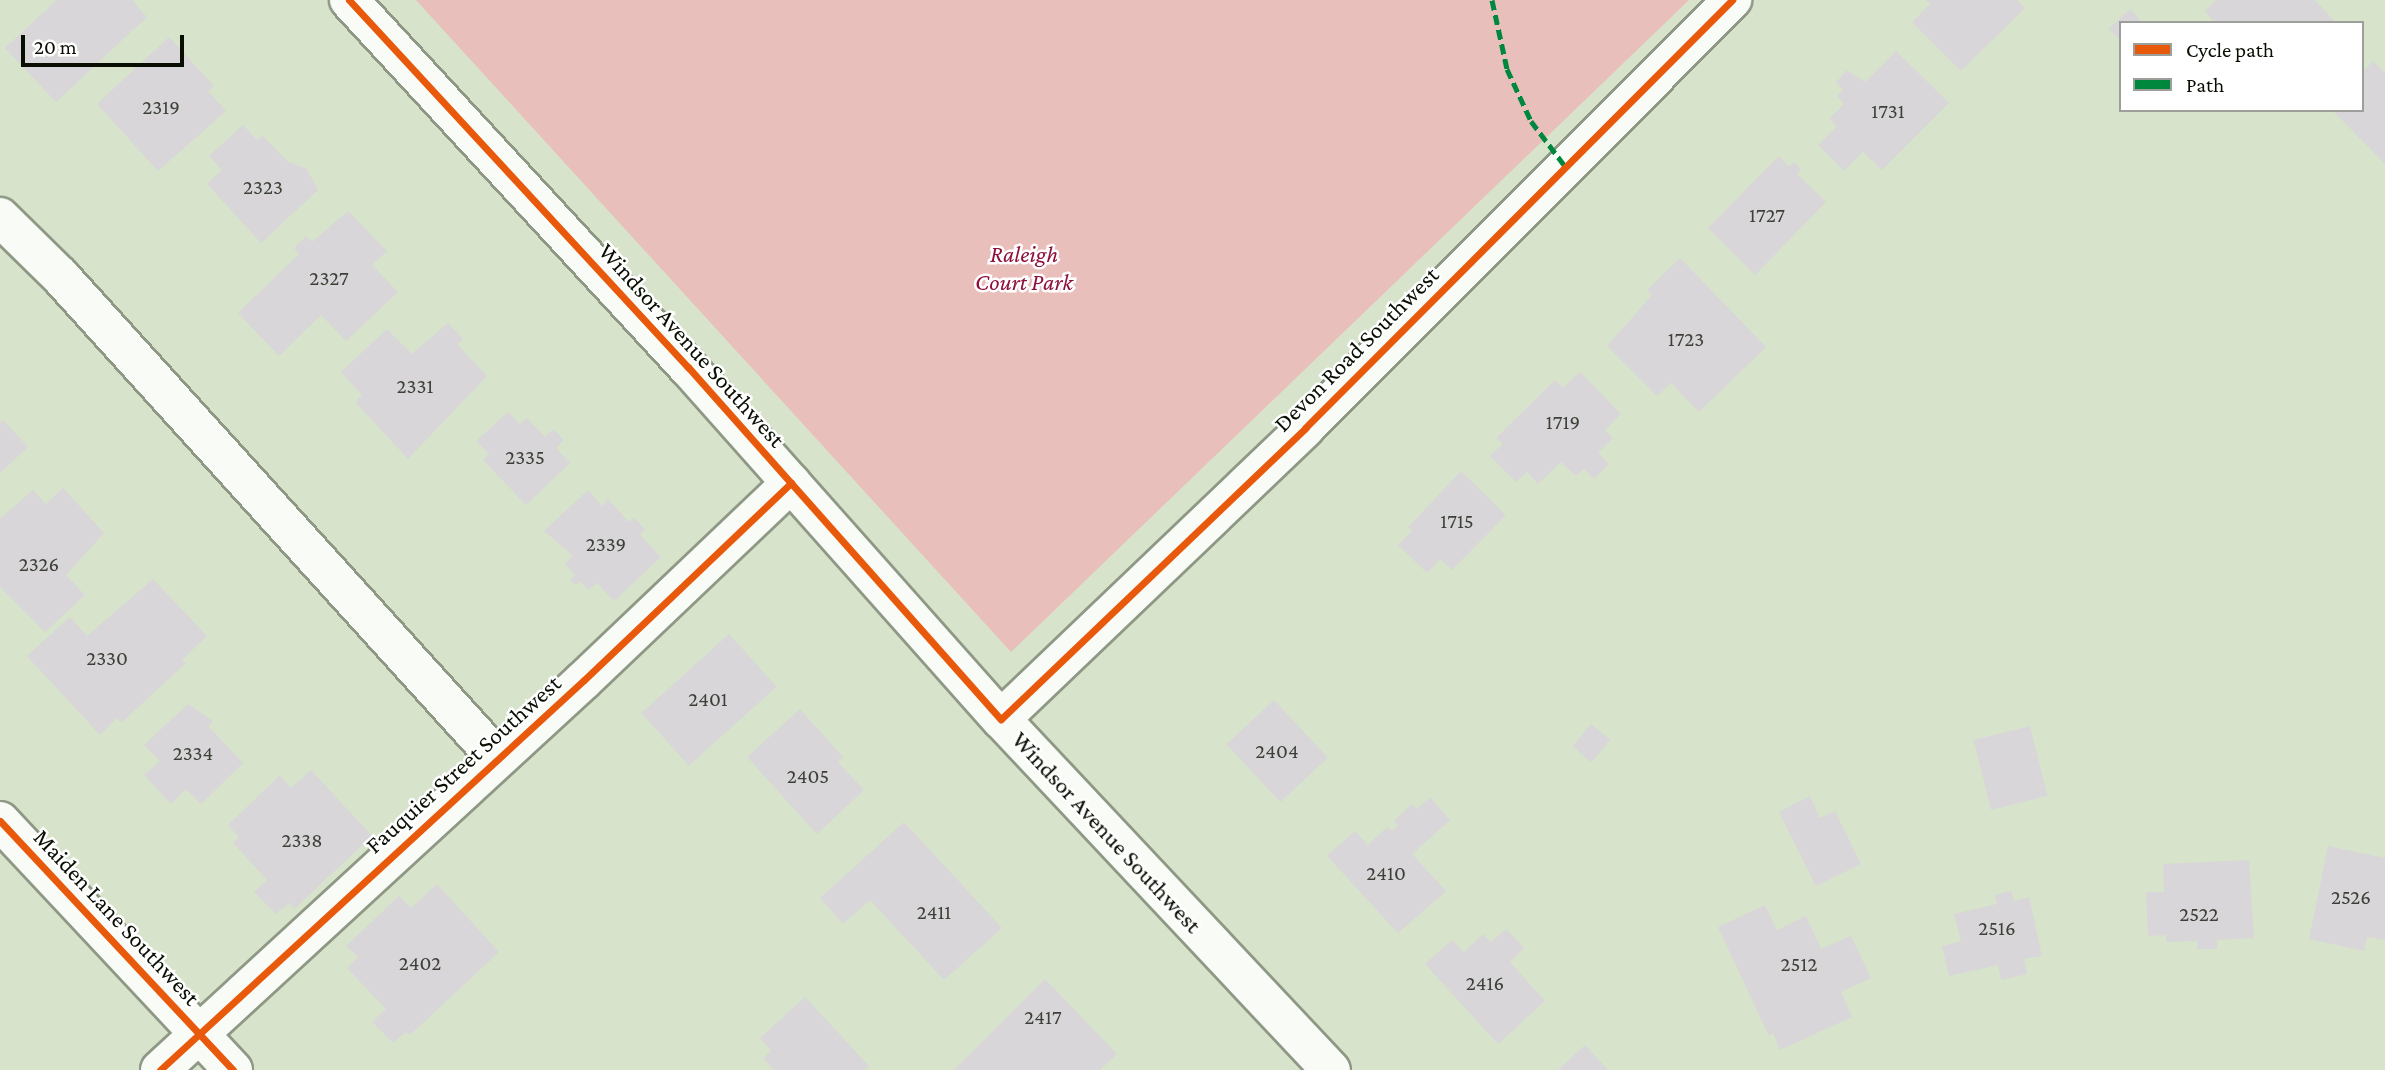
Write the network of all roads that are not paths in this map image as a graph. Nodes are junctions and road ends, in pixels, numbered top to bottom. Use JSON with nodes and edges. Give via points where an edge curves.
{"nodes":[{"id":1,"x":349,"y":0,"type":"edge"},
{"id":2,"x":1732,"y":0,"type":"edge"},
{"id":3,"x":0,"y":217,"type":"edge"},
{"id":4,"x":790,"y":483,"type":"junction"},
{"id":5,"x":1001,"y":719,"type":"junction"},
{"id":6,"x":497,"y":758,"type":"junction"},
{"id":7,"x":0,"y":821,"type":"edge"},
{"id":8,"x":199,"y":1032,"type":"junction"},
{"id":9,"x":160,"y":1070,"type":"edge"},
{"id":10,"x":233,"y":1070,"type":"edge"},
{"id":11,"x":1331,"y":1070,"type":"edge"}],
"edges":[{"from":1,"to":4,"type":"street","name":"Windsor Avenue Southwest"},
{"from":2,"to":5,"type":"street","name":"Devon Road Southwest","via":[[1304,428]]},
{"from":3,"to":6,"type":"street"},
{"from":4,"to":5,"type":"street","name":"Windsor Avenue Southwest"},
{"from":4,"to":6,"type":"street","name":"Fauquier Street Southwest"},
{"from":5,"to":11,"type":"street","name":"Windsor Avenue Southwest"},
{"from":6,"to":8,"type":"street","name":"Fauquier Street Southwest"},
{"from":7,"to":8,"type":"street","name":"Maiden Lane Southwest"},
{"from":8,"to":9,"type":"street","name":"Fauquier Street Southwest"},
{"from":8,"to":10,"type":"street","name":"Maiden Lane Southwest"}]}
